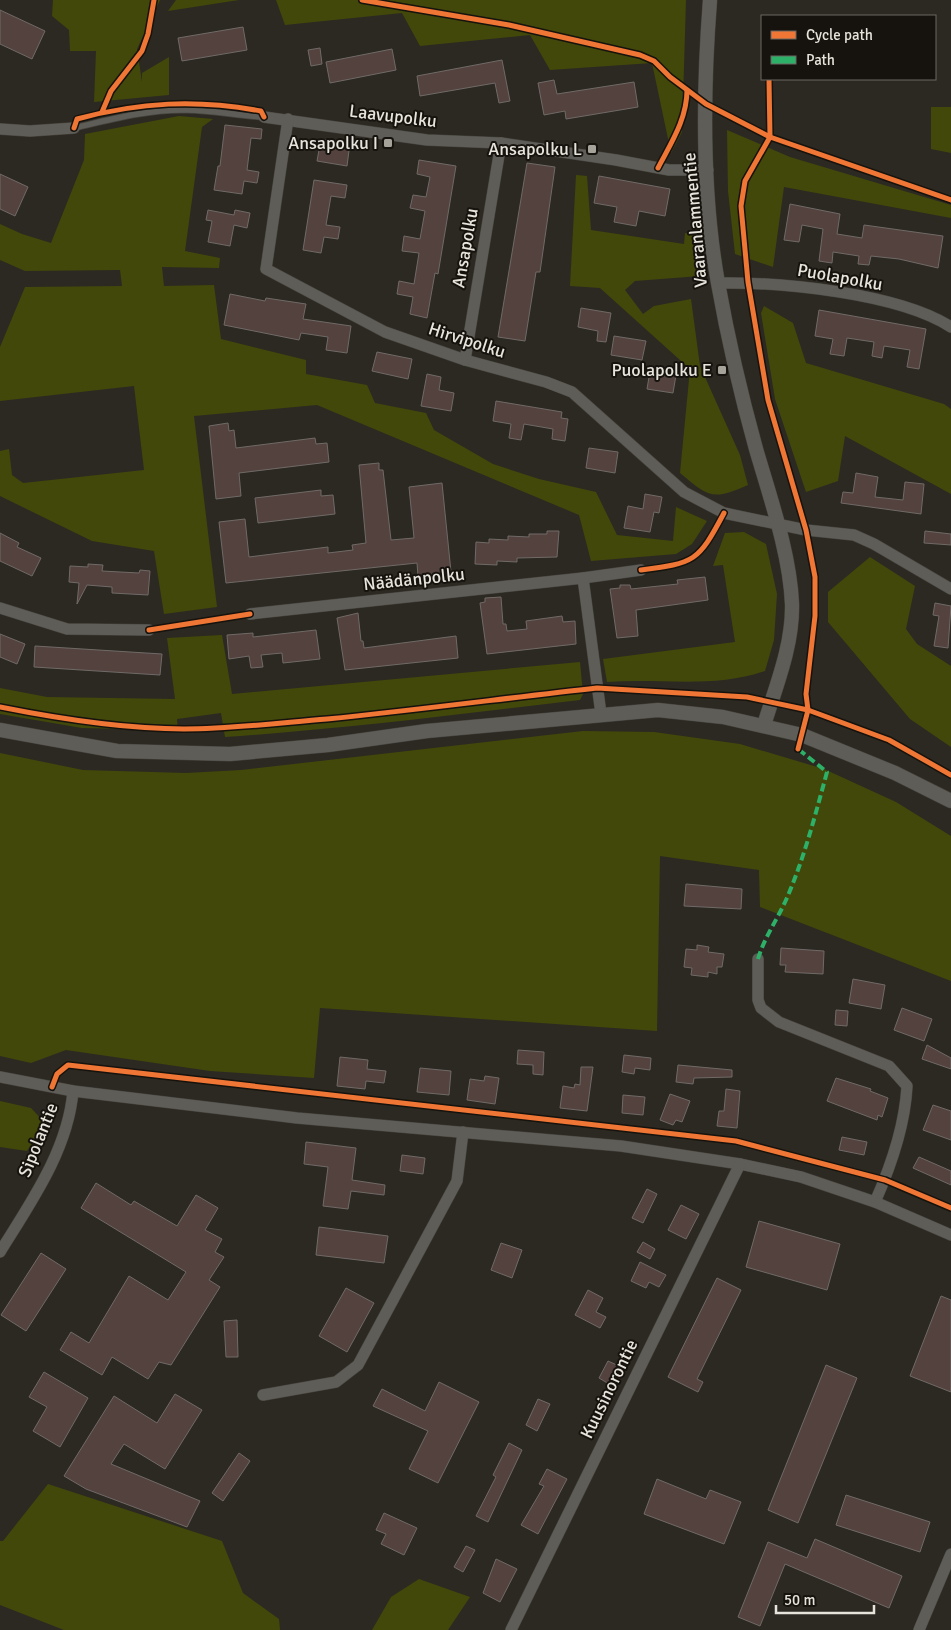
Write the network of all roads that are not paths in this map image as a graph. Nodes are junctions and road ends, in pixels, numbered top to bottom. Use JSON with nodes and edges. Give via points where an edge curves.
{"nodes":[{"id":1,"x":710,"y":0,"type":"edge"},
{"id":2,"x":264,"y":117,"type":"joint"},
{"id":3,"x":288,"y":119,"type":"junction"},
{"id":4,"x":74,"y":128,"type":"joint"},
{"id":5,"x":0,"y":129,"type":"edge"},
{"id":6,"x":501,"y":143,"type":"junction"},
{"id":7,"x":708,"y":170,"type":"junction"},
{"id":8,"x":718,"y":283,"type":"junction"},
{"id":9,"x":951,"y":327,"type":"edge"},
{"id":10,"x":465,"y":360,"type":"junction"},
{"id":11,"x":777,"y":523,"type":"junction"},
{"id":12,"x":641,"y":570,"type":"dead end"},
{"id":13,"x":583,"y":578,"type":"junction"},
{"id":14,"x":951,"y":589,"type":"edge"},
{"id":15,"x":0,"y":608,"type":"edge"},
{"id":16,"x":250,"y":614,"type":"dead end"},
{"id":17,"x":149,"y":630,"type":"dead end"},
{"id":18,"x":601,"y":714,"type":"junction"},
{"id":19,"x":764,"y":725,"type":"junction"},
{"id":20,"x":0,"y":730,"type":"edge"},
{"id":21,"x":951,"y":801,"type":"edge"},
{"id":22,"x":758,"y":959,"type":"dead end"},
{"id":23,"x":0,"y":1077,"type":"edge"},
{"id":24,"x":73,"y":1091,"type":"junction"},
{"id":25,"x":463,"y":1132,"type":"junction"},
{"id":26,"x":740,"y":1164,"type":"junction"},
{"id":27,"x":875,"y":1202,"type":"junction"},
{"id":28,"x":951,"y":1235,"type":"edge"},
{"id":29,"x":0,"y":1252,"type":"edge"},
{"id":30,"x":262,"y":1395,"type":"dead end"},
{"id":31,"x":951,"y":1554,"type":"edge"},
{"id":32,"x":510,"y":1630,"type":"edge"},
{"id":33,"x":919,"y":1630,"type":"edge"}],
"edges":[{"from":1,"to":7,"type":"street","name":"Vaaranlammentie","via":[[706,60]]},
{"from":2,"to":3,"type":"street","name":"Laavupolku"},
{"from":2,"to":4,"type":"lane","name":"Laavupolku","via":[[217,111],[162,111]]},
{"from":3,"to":6,"type":"street","name":"Laavupolku","via":[[427,140]]},
{"from":3,"to":10,"type":"street","name":"Hirvipolku","via":[[266,269],[385,332]]},
{"from":4,"to":5,"type":"street"},
{"from":6,"to":7,"type":"street","name":"Laavupolku","via":[[669,170]]},
{"from":6,"to":10,"type":"street","name":"Ansapolku"},
{"from":7,"to":8,"type":"street","name":"Vaaranlammentie"},
{"from":8,"to":9,"type":"street","name":"Puolapolku","via":[[771,283],[872,299],[918,311]]},
{"from":8,"to":11,"type":"street","name":"Vaaranlammentie","via":[[744,405]]},
{"from":10,"to":11,"type":"street","name":"Hirvipolku","via":[[572,392],[663,474],[697,500],[724,513]]},
{"from":11,"to":14,"type":"street","name":"Hirvipolku","via":[[854,535]]},
{"from":11,"to":19,"type":"street","name":"Vaaranlammentie","via":[[792,604],[788,645]]},
{"from":12,"to":13,"type":"street","name":"Näädänpolku"},
{"from":13,"to":16,"type":"street","name":"Näädänpolku"},
{"from":13,"to":18,"type":"street"},
{"from":15,"to":17,"type":"street","via":[[68,630]]},
{"from":18,"to":19,"type":"street","via":[[658,710]]},
{"from":18,"to":20,"type":"street","via":[[427,731],[328,746],[230,754],[117,751]]},
{"from":19,"to":21,"type":"street","via":[[802,735],[895,773]]},
{"from":22,"to":27,"type":"street","via":[[758,1000],[761,1008],[779,1022],[889,1066],[906,1086],[906,1108],[885,1180]]},
{"from":23,"to":24,"type":"street"},
{"from":24,"to":25,"type":"street","via":[[297,1118]]},
{"from":24,"to":29,"type":"street","name":"Sipolantie","via":[[71,1114],[50,1168]]},
{"from":25,"to":26,"type":"street","via":[[621,1146]]},
{"from":25,"to":30,"type":"street","via":[[457,1181],[358,1365],[336,1382]]},
{"from":26,"to":27,"type":"street","via":[[801,1177]]},
{"from":26,"to":32,"type":"street","name":"Kuusinorontie"},
{"from":27,"to":28,"type":"street"},
{"from":31,"to":33,"type":"street"}]}
